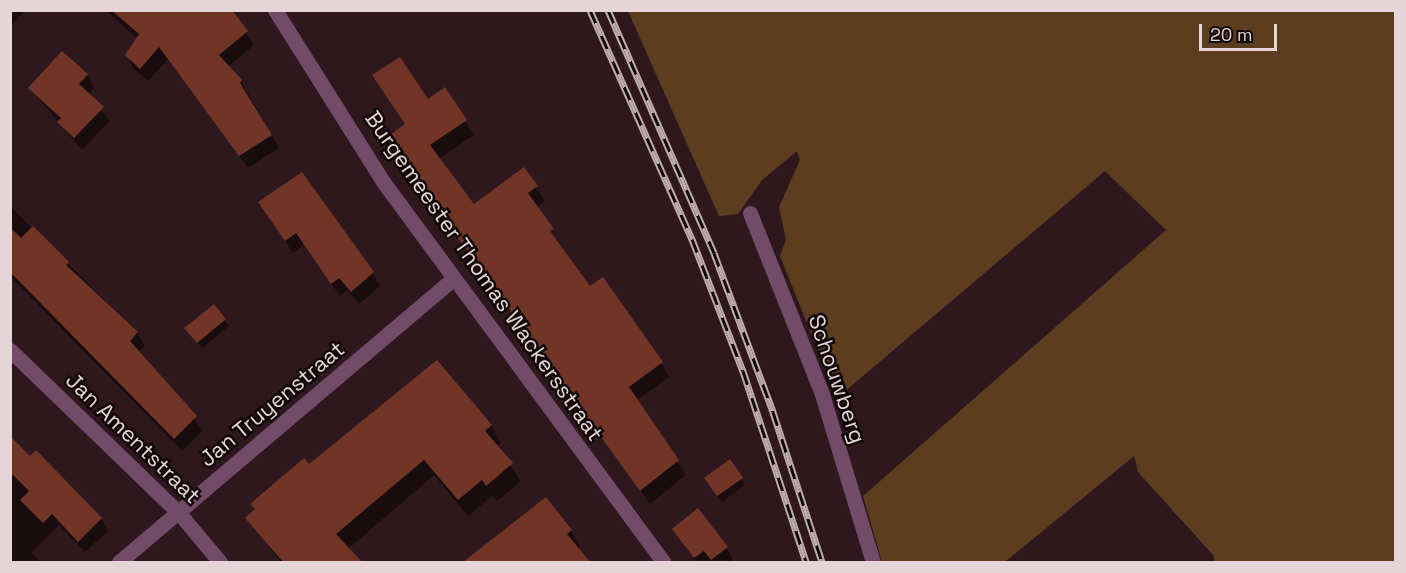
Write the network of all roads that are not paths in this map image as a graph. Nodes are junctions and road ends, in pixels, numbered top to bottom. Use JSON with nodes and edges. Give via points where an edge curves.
{"nodes":[{"id":1,"x":275,"y":10,"type":"edge"},
{"id":2,"x":750,"y":213,"type":"dead end"},
{"id":3,"x":453,"y":279,"type":"junction"},
{"id":4,"x":10,"y":350,"type":"edge"},
{"id":5,"x":179,"y":513,"type":"junction"},
{"id":6,"x":119,"y":562,"type":"edge"},
{"id":7,"x":220,"y":562,"type":"edge"},
{"id":8,"x":663,"y":562,"type":"edge"},
{"id":9,"x":873,"y":562,"type":"edge"}],
"edges":[{"from":1,"to":3,"type":"street","name":"Burgemeester Thomas Wackersstraat","via":[[384,183]]},
{"from":2,"to":9,"type":"street","name":"Schouwberg","via":[[821,391]]},
{"from":3,"to":5,"type":"street","name":"Jan Truyenstraat"},
{"from":3,"to":8,"type":"street","name":"Burgemeester Thomas Wackersstraat"},
{"from":4,"to":5,"type":"street","name":"Jan Amentstraat"},
{"from":5,"to":6,"type":"street","name":"Jan Truyenstraat"},
{"from":5,"to":7,"type":"street","name":"Jan Amentstraat"}]}
